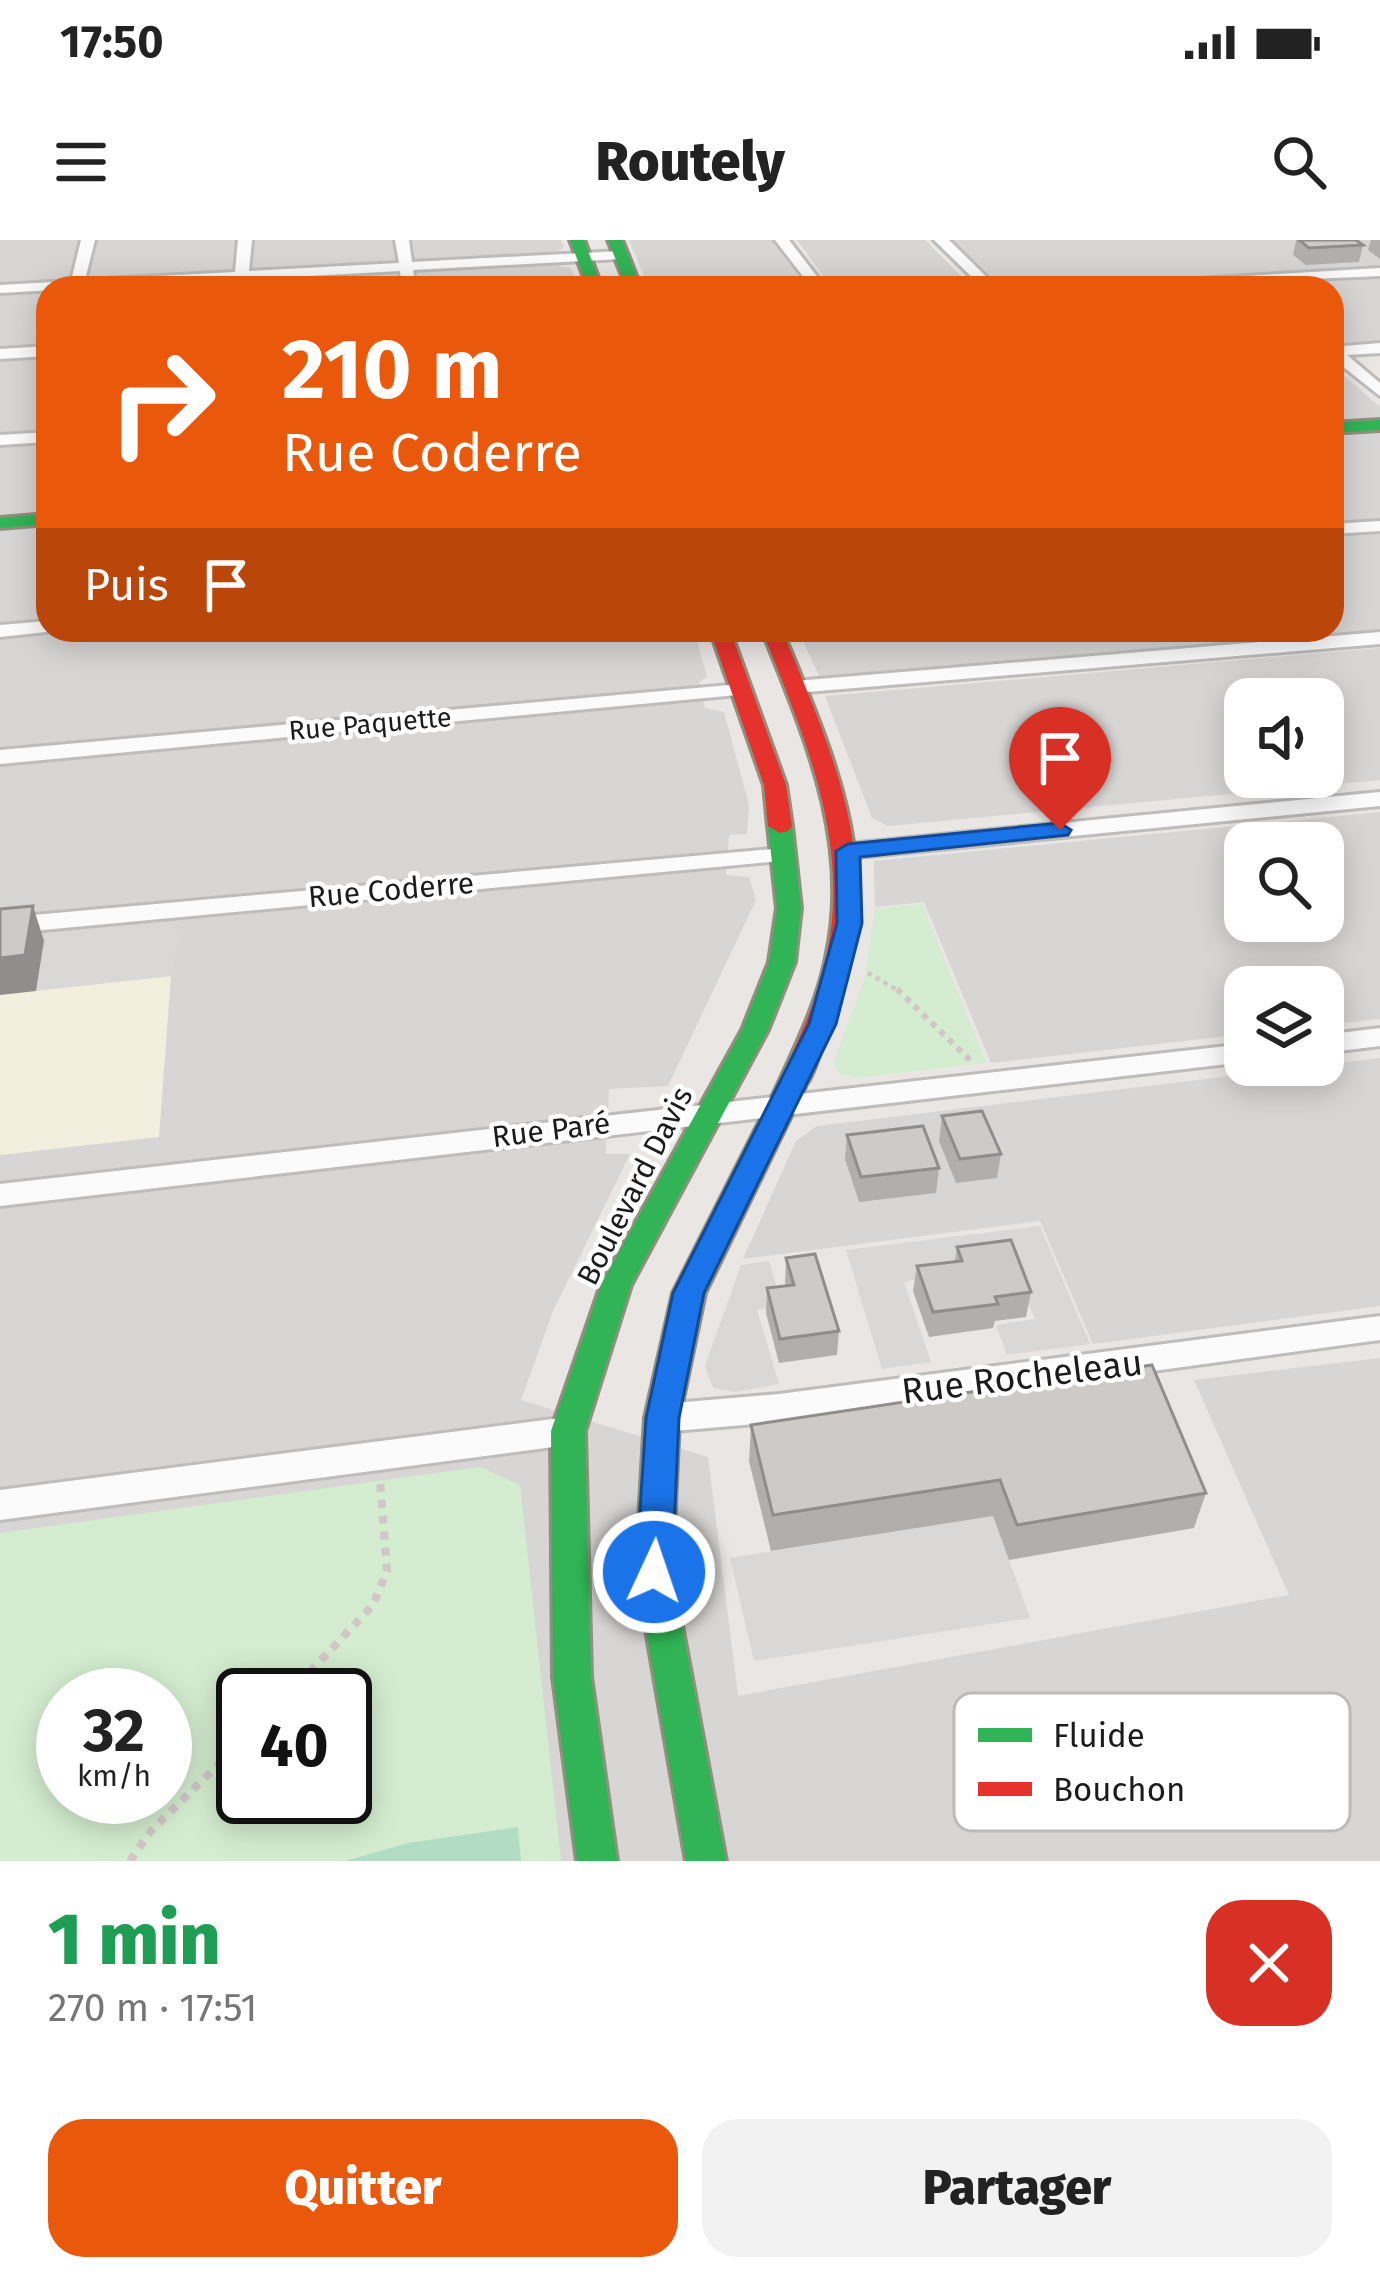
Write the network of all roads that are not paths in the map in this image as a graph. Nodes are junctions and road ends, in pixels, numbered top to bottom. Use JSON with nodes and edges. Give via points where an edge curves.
{"nodes":[{"id":1,"x":88,"y":240,"type":"edge"},
{"id":2,"x":245,"y":240,"type":"edge"},
{"id":3,"x":402,"y":240,"type":"edge"},
{"id":4,"x":782,"y":240,"type":"edge"},
{"id":5,"x":941,"y":240,"type":"edge"},
{"id":6,"x":618,"y":248,"type":"edge"},
{"id":7,"x":580,"y":249,"type":"edge"},
{"id":8,"x":405,"y":267,"type":"junction"},
{"id":9,"x":1380,"y":272,"type":"edge"},
{"id":10,"x":79,"y":276,"type":"edge"},
{"id":11,"x":242,"y":276,"type":"joint"},
{"id":12,"x":407,"y":276,"type":"edge"},
{"id":13,"x":629,"y":276,"type":"edge"},
{"id":14,"x":810,"y":276,"type":"edge"},
{"id":15,"x":978,"y":276,"type":"edge"},
{"id":16,"x":1313,"y":276,"type":"edge"},
{"id":17,"x":36,"y":287,"type":"edge"},
{"id":18,"x":0,"y":289,"type":"edge"},
{"id":19,"x":1380,"y":348,"type":"edge"},
{"id":20,"x":1344,"y":351,"type":"edge"},
{"id":21,"x":36,"y":352,"type":"edge"},
{"id":22,"x":0,"y":354,"type":"edge"},
{"id":23,"x":1344,"y":361,"type":"edge"},
{"id":24,"x":1380,"y":391,"type":"edge"},
{"id":25,"x":1380,"y":425,"type":"edge"},
{"id":26,"x":1344,"y":427,"type":"edge"},
{"id":27,"x":36,"y":438,"type":"edge"},
{"id":28,"x":0,"y":440,"type":"edge"},
{"id":29,"x":36,"y":520,"type":"edge"},
{"id":30,"x":0,"y":523,"type":"edge"},
{"id":31,"x":1380,"y":526,"type":"edge"},
{"id":32,"x":1344,"y":528,"type":"edge"},
{"id":33,"x":36,"y":628,"type":"edge"},
{"id":34,"x":0,"y":631,"type":"edge"},
{"id":35,"x":1380,"y":638,"type":"edge"},
{"id":36,"x":1344,"y":641,"type":"edge"},
{"id":37,"x":724,"y":642,"type":"edge"},
{"id":38,"x":777,"y":642,"type":"edge"},
{"id":39,"x":1332,"y":642,"type":"edge"},
{"id":40,"x":795,"y":687,"type":"junction"},
{"id":41,"x":740,"y":690,"type":"junction"},
{"id":42,"x":0,"y":757,"type":"edge"},
{"id":43,"x":1380,"y":799,"type":"edge"},
{"id":44,"x":848,"y":851,"type":"junction"},
{"id":45,"x":783,"y":855,"type":"junction"},
{"id":46,"x":0,"y":926,"type":"edge"},
{"id":47,"x":1380,"y":1037,"type":"edge"},
{"id":48,"x":1344,"y":1041,"type":"edge"},
{"id":49,"x":1224,"y":1055,"type":"edge"},
{"id":50,"x":782,"y":1105,"type":"junction"},
{"id":51,"x":709,"y":1111,"type":"junction"},
{"id":52,"x":0,"y":1195,"type":"edge"},
{"id":53,"x":1380,"y":1328,"type":"edge"},
{"id":54,"x":662,"y":1418,"type":"junction"},
{"id":55,"x":568,"y":1431,"type":"junction"},
{"id":56,"x":0,"y":1505,"type":"edge"},
{"id":57,"x":597,"y":1861,"type":"edge"},
{"id":58,"x":706,"y":1861,"type":"edge"}],
"edges":[{"from":1,"to":10,"type":"street"},
{"from":2,"to":11,"type":"street"},
{"from":3,"to":8,"type":"street"},
{"from":4,"to":14,"type":"street"},
{"from":5,"to":15,"type":"street"},
{"from":6,"to":7,"type":"street"},
{"from":6,"to":13,"type":"street"},
{"from":7,"to":8,"type":"street"},
{"from":8,"to":11,"type":"street"},
{"from":8,"to":12,"type":"street"},
{"from":9,"to":16,"type":"street"},
{"from":17,"to":18,"type":"street"},
{"from":19,"to":20,"type":"street"},
{"from":21,"to":22,"type":"street"},
{"from":23,"to":24,"type":"street"},
{"from":25,"to":26,"type":"street"},
{"from":27,"to":28,"type":"street"},
{"from":29,"to":30,"type":"street"},
{"from":31,"to":32,"type":"street"},
{"from":33,"to":34,"type":"street"},
{"from":35,"to":36,"type":"street"},
{"from":37,"to":41,"type":"street","name":"Boulevard Davis"},
{"from":38,"to":40,"type":"street"},
{"from":39,"to":40,"type":"street"},
{"from":40,"to":44,"type":"street","via":[[828,768]]},
{"from":41,"to":42,"type":"street","name":"Rue Paquette"},
{"from":41,"to":45,"type":"street","name":"Boulevard Davis","via":[[775,785]]},
{"from":43,"to":44,"type":"street"},
{"from":44,"to":50,"type":"street","via":[[842,959],[822,1024]]},
{"from":45,"to":46,"type":"street","name":"Rue Coderre"},
{"from":45,"to":51,"type":"street","name":"Boulevard Davis","via":[[789,908],[782,962]]},
{"from":47,"to":48,"type":"street"},
{"from":49,"to":50,"type":"street","name":"Rue Paré"},
{"from":50,"to":51,"type":"street","name":"Rue Paré"},
{"from":50,"to":54,"type":"street","via":[[688,1293]]},
{"from":51,"to":52,"type":"street","name":"Rue Paré"},
{"from":51,"to":55,"type":"street","name":"Boulevard Davis","via":[[616,1285]]},
{"from":53,"to":54,"type":"street","name":"Rue Rocheleau"},
{"from":54,"to":58,"type":"street","via":[[654,1572]]},
{"from":55,"to":56,"type":"street"},
{"from":55,"to":57,"type":"street","name":"Boulevard Davis","via":[[572,1677]]}]}
